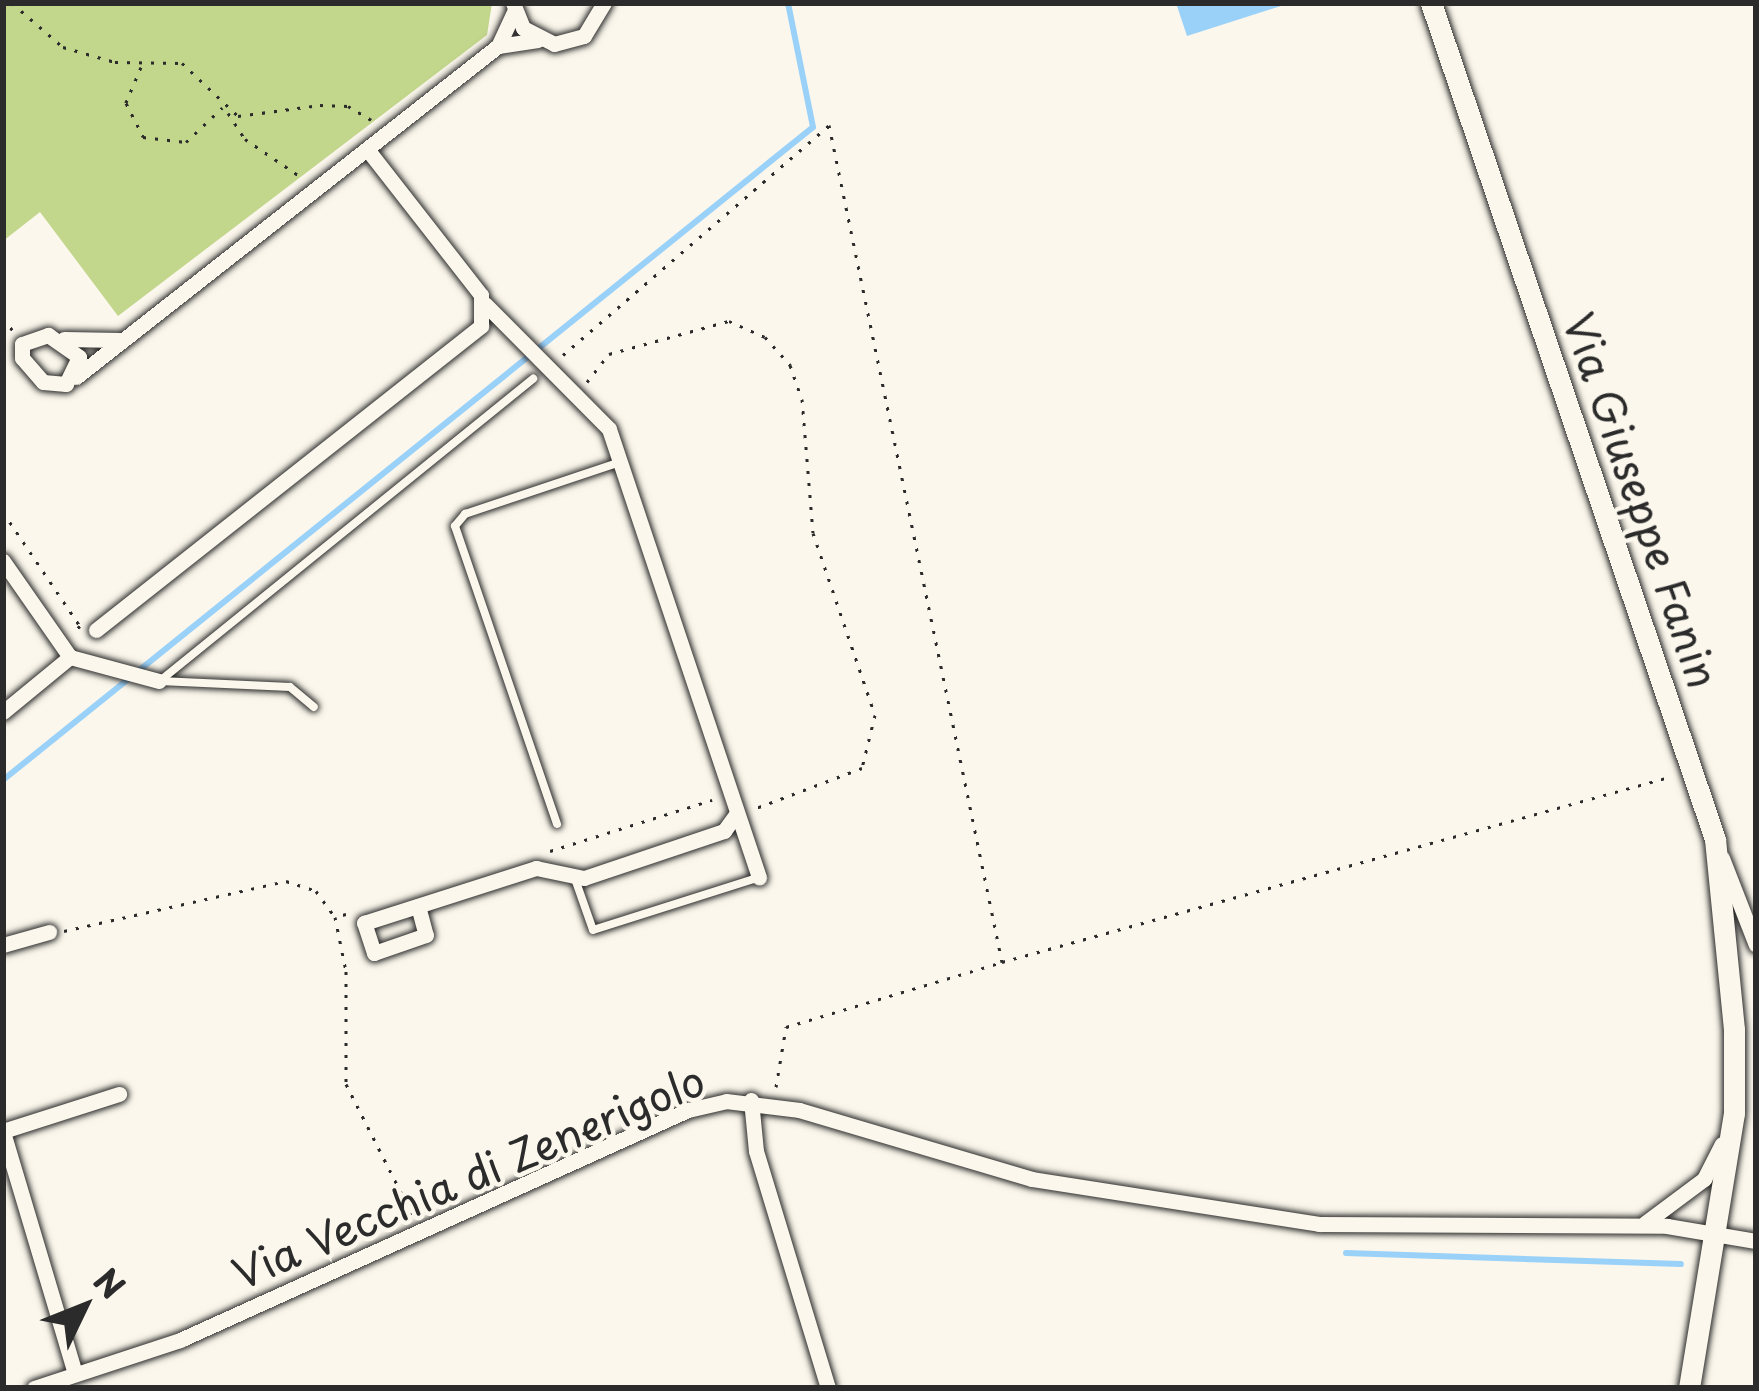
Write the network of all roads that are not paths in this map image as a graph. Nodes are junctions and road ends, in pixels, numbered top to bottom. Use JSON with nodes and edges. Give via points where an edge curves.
{"nodes":[{"id":1,"x":604,"y":3,"type":"edge"},
{"id":2,"x":1431,"y":3,"type":"edge"},
{"id":3,"x":513,"y":8,"type":"edge"},
{"id":4,"x":538,"y":40,"type":"junction"},
{"id":5,"x":498,"y":46,"type":"junction"},
{"id":6,"x":368,"y":149,"type":"junction"},
{"id":7,"x":485,"y":309,"type":"junction"},
{"id":8,"x":128,"y":337,"type":"junction"},
{"id":9,"x":64,"y":339,"type":"junction"},
{"id":10,"x":76,"y":377,"type":"junction"},
{"id":11,"x":532,"y":379,"type":"dead end"},
{"id":12,"x":621,"y":462,"type":"junction"},
{"id":13,"x":3,"y":561,"type":"edge"},
{"id":14,"x":96,"y":630,"type":"dead end"},
{"id":15,"x":70,"y":657,"type":"junction"},
{"id":16,"x":159,"y":681,"type":"junction"},
{"id":17,"x":314,"y":707,"type":"dead end"},
{"id":18,"x":3,"y":712,"type":"edge"},
{"id":19,"x":737,"y":814,"type":"junction"},
{"id":20,"x":557,"y":824,"type":"dead end"},
{"id":21,"x":1715,"y":839,"type":"junction"},
{"id":22,"x":574,"y":876,"type":"junction"},
{"id":23,"x":759,"y":878,"type":"joint"},
{"id":24,"x":418,"y":906,"type":"dead end"},
{"id":25,"x":49,"y":932,"type":"road end"},
{"id":26,"x":3,"y":945,"type":"edge"},
{"id":27,"x":1756,"y":945,"type":"edge"},
{"id":28,"x":119,"y":1094,"type":"dead end"},
{"id":29,"x":751,"y":1100,"type":"junction"},
{"id":30,"x":1734,"y":1113,"type":"junction"},
{"id":31,"x":3,"y":1132,"type":"edge"},
{"id":32,"x":1641,"y":1226,"type":"junction"},
{"id":33,"x":1720,"y":1231,"type":"junction"},
{"id":34,"x":1756,"y":1240,"type":"edge"},
{"id":35,"x":75,"y":1373,"type":"junction"},
{"id":36,"x":34,"y":1388,"type":"edge"},
{"id":37,"x":828,"y":1388,"type":"edge"},
{"id":38,"x":1689,"y":1388,"type":"edge"}],
"edges":[{"from":1,"to":4,"type":"street","via":[[584,36]]},
{"from":2,"to":21,"type":"main road","name":"Via Giuseppe Fanin"},
{"from":3,"to":4,"type":"street"},
{"from":3,"to":5,"type":"street"},
{"from":4,"to":5,"type":"street"},
{"from":5,"to":6,"type":"street","via":[[381,130]]},
{"from":6,"to":7,"type":"street"},
{"from":6,"to":8,"type":"street"},
{"from":7,"to":12,"type":"street","via":[[602,415]]},
{"from":7,"to":14,"type":"street","via":[[465,342]]},
{"from":8,"to":9,"type":"street","via":[[100,344]]},
{"from":8,"to":10,"type":"street"},
{"from":9,"to":10,"type":"street","via":[[79,356]]},
{"from":9,"to":10,"type":"street","via":[[35,336],[22,344],[22,358],[43,382]]},
{"from":11,"to":16,"type":"lane"},
{"from":12,"to":19,"type":"street"},
{"from":12,"to":20,"type":"lane","via":[[464,514],[455,526]]},
{"from":13,"to":15,"type":"street"},
{"from":15,"to":16,"type":"street"},
{"from":15,"to":18,"type":"street"},
{"from":16,"to":17,"type":"lane","via":[[290,687]]},
{"from":19,"to":22,"type":"street","via":[[724,831]]},
{"from":19,"to":23,"type":"street"},
{"from":21,"to":27,"type":"street"},
{"from":21,"to":30,"type":"main road","name":"Via Giuseppe Fanin"},
{"from":22,"to":23,"type":"lane","via":[[592,930]]},
{"from":22,"to":24,"type":"street","via":[[536,868]]},
{"from":25,"to":26,"type":"street"},
{"from":28,"to":31,"type":"street"},
{"from":29,"to":32,"type":"street","name":"Via Vecchia di Zenerigolo","via":[[1032,1179],[1319,1224]]},
{"from":29,"to":35,"type":"street","name":"Via Vecchia di Zenerigolo","via":[[688,1110],[180,1340]]},
{"from":29,"to":37,"type":"street","via":[[756,1151]]},
{"from":30,"to":32,"type":"street","via":[[1704,1179],[1670,1212]]},
{"from":30,"to":33,"type":"main road","name":"Via Giuseppe Fanin"},
{"from":31,"to":35,"type":"street"},
{"from":32,"to":33,"type":"street","name":"Via Vecchia di Zenerigolo"},
{"from":33,"to":34,"type":"street","name":"Via Vecchia di Zenerigolo"},
{"from":33,"to":38,"type":"main road","name":"Via Giuseppe Fanin"},
{"from":35,"to":36,"type":"street","name":"Via Vecchia di Zenerigolo"}]}
